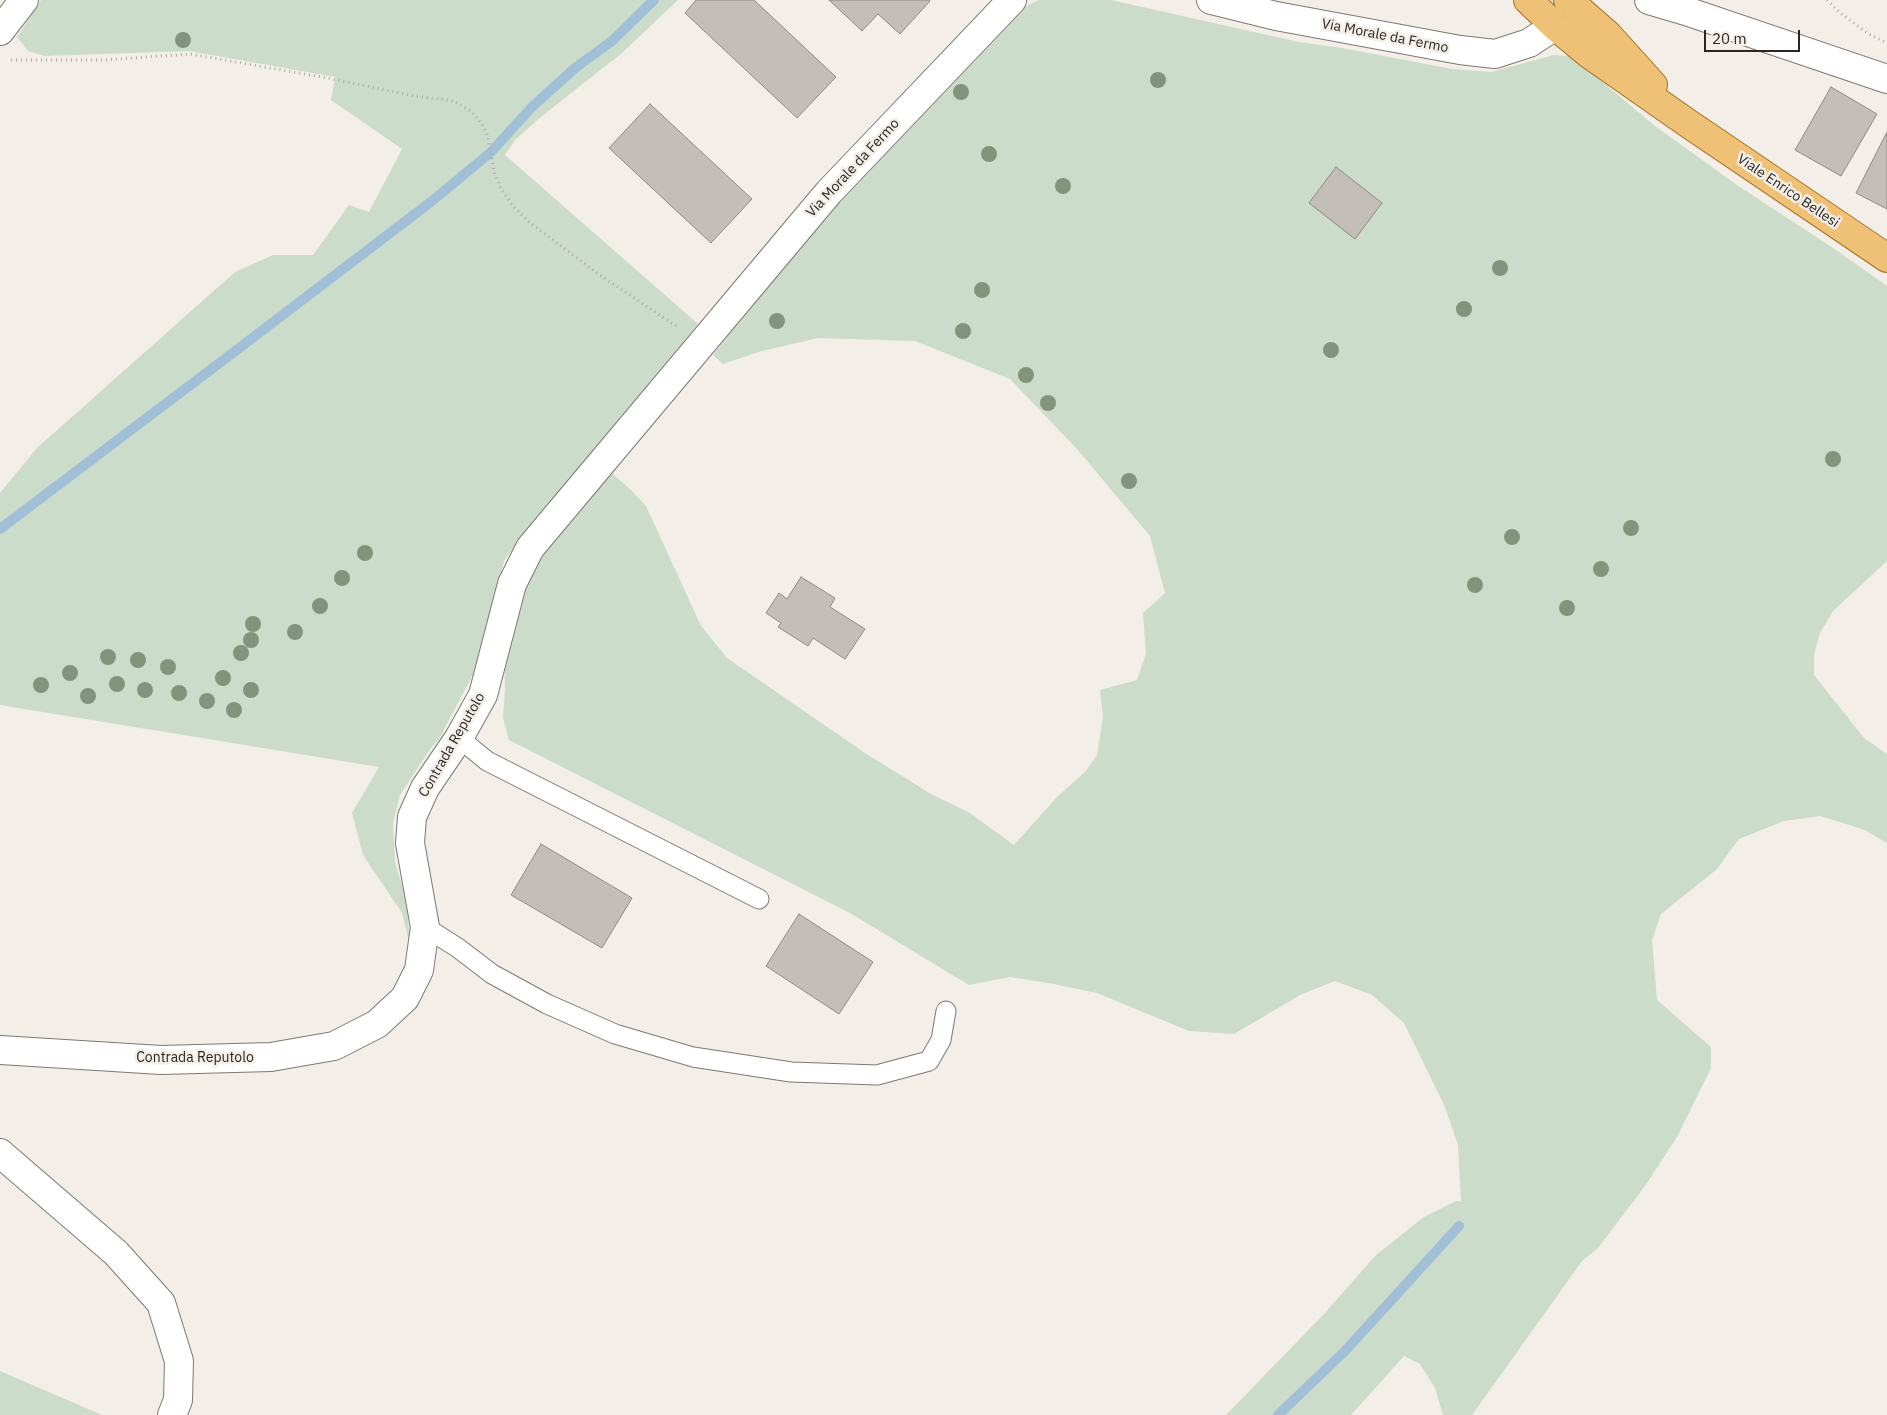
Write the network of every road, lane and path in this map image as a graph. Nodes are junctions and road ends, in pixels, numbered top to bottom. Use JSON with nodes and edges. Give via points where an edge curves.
{"nodes":[{"id":1,"x":24,"y":0,"type":"edge"},
{"id":2,"x":1012,"y":0,"type":"edge"},
{"id":3,"x":1211,"y":0,"type":"edge"},
{"id":4,"x":1528,"y":0,"type":"edge"},
{"id":5,"x":1546,"y":0,"type":"edge"},
{"id":6,"x":1649,"y":0,"type":"edge"},
{"id":7,"x":1827,"y":0,"type":"edge"},
{"id":8,"x":1574,"y":1,"type":"edge"},
{"id":9,"x":1554,"y":26,"type":"junction"},
{"id":10,"x":0,"y":31,"type":"edge"},
{"id":11,"x":1887,"y":43,"type":"edge"},
{"id":12,"x":8,"y":60,"type":"dead end"},
{"id":13,"x":1887,"y":79,"type":"edge"},
{"id":14,"x":1689,"y":124,"type":"junction"},
{"id":15,"x":1887,"y":258,"type":"edge"},
{"id":16,"x":701,"y":344,"type":"junction"},
{"id":17,"x":459,"y":738,"type":"junction"},
{"id":18,"x":759,"y":899,"type":"dead end"},
{"id":19,"x":425,"y":927,"type":"junction"},
{"id":20,"x":946,"y":1011,"type":"dead end"},
{"id":21,"x":0,"y":1050,"type":"edge"},
{"id":22,"x":0,"y":1153,"type":"edge"},
{"id":23,"x":172,"y":1415,"type":"edge"}],
"edges":[{"from":1,"to":10,"type":"street"},
{"from":2,"to":16,"type":"street","name":"Via Morale da Fermo","via":[[829,192]]},
{"from":3,"to":9,"type":"street","name":"Via Morale da Fermo","via":[[1276,16],[1495,54],[1529,44]]},
{"from":4,"to":9,"type":"main road","name":"Viale Enrico Bellesi"},
{"from":5,"to":8,"type":"main road","via":[[1557,6]]},
{"from":6,"to":13,"type":"street"},
{"from":7,"to":11,"type":"path","via":[[1867,33]]},
{"from":8,"to":9,"type":"main road"},
{"from":8,"to":14,"type":"main road","name":"Viale Enrico Bellesi"},
{"from":9,"to":14,"type":"main road","name":"Viale Enrico Bellesi"},
{"from":12,"to":16,"type":"path","via":[[105,60],[190,54],[454,102],[472,112],[482,124],[501,189],[524,217],[597,273]]},
{"from":14,"to":15,"type":"main road","name":"Viale Enrico Bellesi"},
{"from":16,"to":17,"type":"street","name":"Contrada Reputolo","via":[[530,548],[512,584],[483,695]]},
{"from":17,"to":18,"type":"lane","via":[[487,761]]},
{"from":17,"to":19,"type":"street","name":"Contrada Reputolo","via":[[425,788],[412,817],[410,843]]},
{"from":19,"to":20,"type":"lane","via":[[492,974],[547,1004],[615,1034],[693,1057],[790,1072],[877,1075],[929,1061],[941,1040]]},
{"from":19,"to":21,"type":"street","name":"Contrada Reputolo","via":[[419,970],[405,998],[377,1024],[334,1046],[271,1057],[161,1060]]},
{"from":22,"to":23,"type":"street","via":[[116,1254],[161,1303],[179,1361],[178,1400]]}]}
